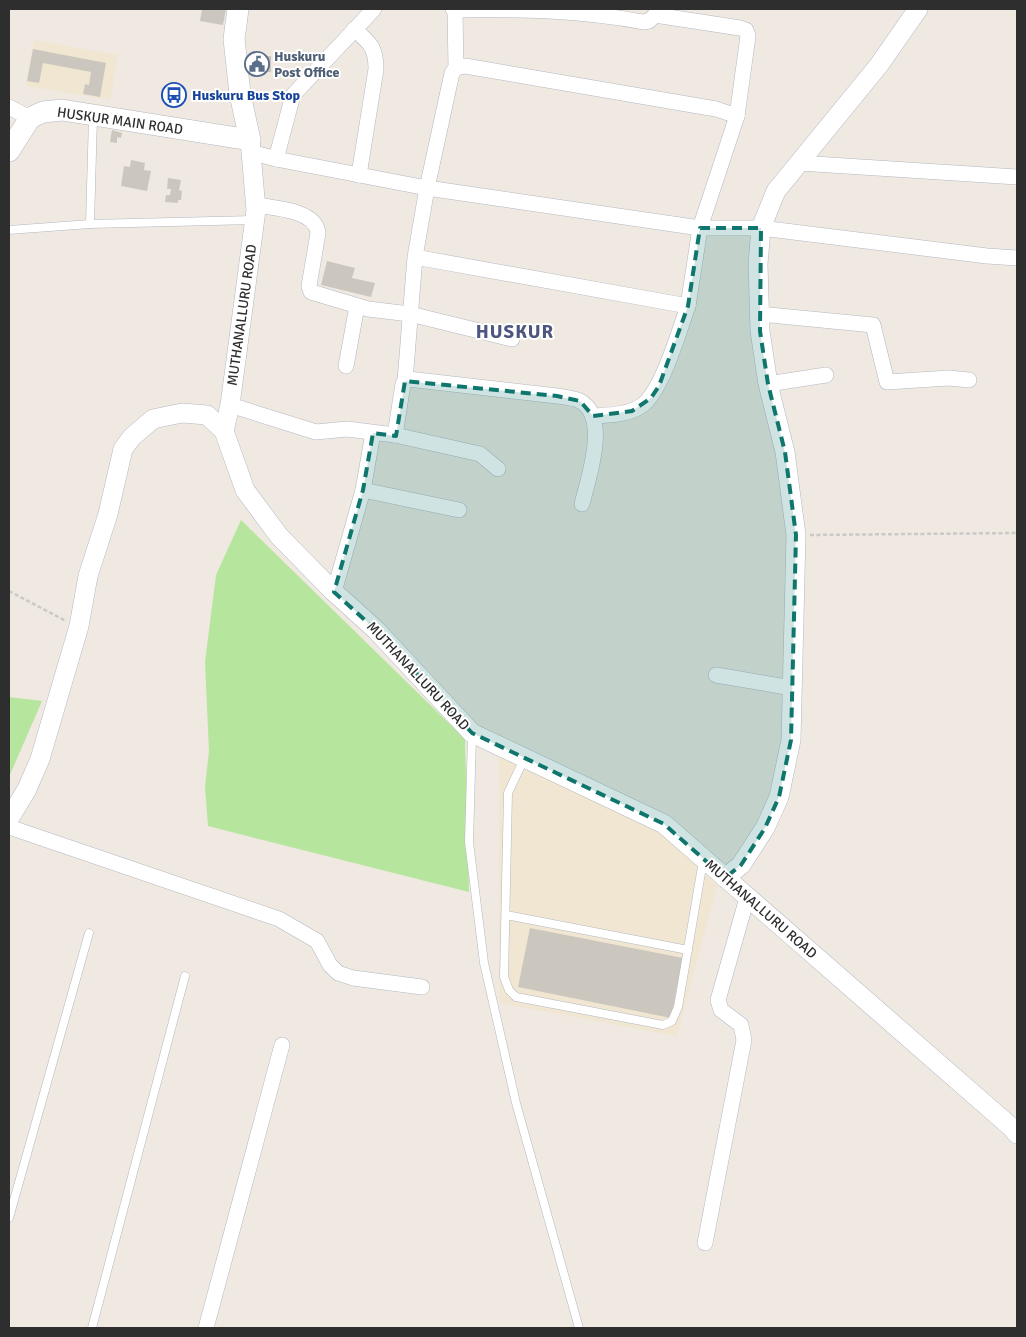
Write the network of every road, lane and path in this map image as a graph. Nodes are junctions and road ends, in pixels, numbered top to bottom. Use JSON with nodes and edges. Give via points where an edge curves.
{"nodes":[{"id":1,"x":238,"y":9,"type":"edge"},
{"id":2,"x":454,"y":9,"type":"edge"},
{"id":3,"x":918,"y":9,"type":"edge"},
{"id":4,"x":369,"y":10,"type":"edge"},
{"id":5,"x":354,"y":29,"type":"junction"},
{"id":6,"x":456,"y":68,"type":"junction"},
{"id":7,"x":9,"y":107,"type":"edge"},
{"id":8,"x":94,"y":115,"type":"junction"},
{"id":9,"x":737,"y":116,"type":"junction"},
{"id":10,"x":30,"y":118,"type":"junction"},
{"id":11,"x":250,"y":146,"type":"junction"},
{"id":12,"x":9,"y":151,"type":"edge"},
{"id":13,"x":276,"y":159,"type":"junction"},
{"id":14,"x":798,"y":162,"type":"junction"},
{"id":15,"x":359,"y":175,"type":"junction"},
{"id":16,"x":1017,"y":177,"type":"edge"},
{"id":17,"x":427,"y":188,"type":"junction"},
{"id":18,"x":255,"y":212,"type":"junction"},
{"id":19,"x":90,"y":224,"type":"junction"},
{"id":20,"x":700,"y":228,"type":"junction"},
{"id":21,"x":761,"y":228,"type":"junction"},
{"id":22,"x":9,"y":230,"type":"edge"},
{"id":23,"x":415,"y":257,"type":"junction"},
{"id":24,"x":1017,"y":258,"type":"edge"},
{"id":25,"x":357,"y":306,"type":"junction"},
{"id":26,"x":688,"y":306,"type":"junction"},
{"id":27,"x":410,"y":314,"type":"junction"},
{"id":28,"x":760,"y":314,"type":"junction"},
{"id":29,"x":512,"y":339,"type":"dead end"},
{"id":30,"x":346,"y":366,"type":"dead end"},
{"id":31,"x":826,"y":375,"type":"dead end"},
{"id":32,"x":405,"y":380,"type":"junction"},
{"id":33,"x":970,"y":380,"type":"dead end"},
{"id":34,"x":768,"y":384,"type":"junction"},
{"id":35,"x":230,"y":405,"type":"junction"},
{"id":36,"x":593,"y":416,"type":"junction"},
{"id":37,"x":224,"y":431,"type":"junction"},
{"id":38,"x":373,"y":433,"type":"junction"},
{"id":39,"x":396,"y":435,"type":"junction"},
{"id":40,"x":498,"y":469,"type":"dead end"},
{"id":41,"x":363,"y":490,"type":"junction"},
{"id":42,"x":582,"y":504,"type":"dead end"},
{"id":43,"x":459,"y":510,"type":"dead end"},
{"id":44,"x":1017,"y":533,"type":"edge"},
{"id":45,"x":796,"y":535,"type":"junction"},
{"id":46,"x":9,"y":592,"type":"edge"},
{"id":47,"x":334,"y":592,"type":"junction"},
{"id":48,"x":79,"y":626,"type":"junction"},
{"id":49,"x":716,"y":675,"type":"dead end"},
{"id":50,"x":792,"y":688,"type":"junction"},
{"id":51,"x":472,"y":733,"type":"junction"},
{"id":52,"x":524,"y":758,"type":"junction"},
{"id":53,"x":9,"y":819,"type":"edge"},
{"id":54,"x":9,"y":827,"type":"edge"},
{"id":55,"x":704,"y":859,"type":"junction"},
{"id":56,"x":725,"y":878,"type":"junction"},
{"id":57,"x":747,"y":898,"type":"junction"},
{"id":58,"x":506,"y":915,"type":"junction"},
{"id":59,"x":88,"y":933,"type":"dead end"},
{"id":60,"x":688,"y":950,"type":"junction"},
{"id":61,"x":185,"y":976,"type":"dead end"},
{"id":62,"x":422,"y":987,"type":"dead end"},
{"id":63,"x":282,"y":1045,"type":"dead end"},
{"id":64,"x":1017,"y":1134,"type":"edge"},
{"id":65,"x":9,"y":1218,"type":"edge"},
{"id":66,"x":704,"y":1243,"type":"dead end"},
{"id":67,"x":92,"y":1328,"type":"edge"},
{"id":68,"x":206,"y":1328,"type":"edge"},
{"id":69,"x":579,"y":1328,"type":"edge"}],
"edges":[{"from":1,"to":11,"type":"main road","via":[[234,39]]},
{"from":2,"to":6,"type":"street"},
{"from":2,"to":9,"type":"street","via":[[608,15],[643,22],[655,15],[746,30],[748,36]]},
{"from":3,"to":14,"type":"street","via":[[879,65]]},
{"from":4,"to":5,"type":"street"},
{"from":5,"to":13,"type":"street","via":[[293,95]]},
{"from":5,"to":15,"type":"street","via":[[376,54]]},
{"from":6,"to":9,"type":"street","via":[[465,66],[544,79],[716,109]]},
{"from":6,"to":17,"type":"street","via":[[452,73]]},
{"from":7,"to":10,"type":"street"},
{"from":8,"to":10,"type":"main road","name":"HUSKUR MAIN ROAD","via":[[62,110],[43,112]]},
{"from":8,"to":11,"type":"main road","name":"HUSKUR MAIN ROAD"},
{"from":8,"to":19,"type":"lane"},
{"from":9,"to":20,"type":"street"},
{"from":10,"to":12,"type":"main road"},
{"from":11,"to":13,"type":"street"},
{"from":11,"to":18,"type":"street","name":"MUTHANALLURU ROAD"},
{"from":13,"to":15,"type":"street"},
{"from":14,"to":16,"type":"street"},
{"from":14,"to":21,"type":"street","via":[[776,190]]},
{"from":15,"to":17,"type":"street"},
{"from":17,"to":20,"type":"street"},
{"from":17,"to":23,"type":"street"},
{"from":18,"to":19,"type":"lane"},
{"from":18,"to":25,"type":"street","via":[[287,210],[314,222],[318,233],[309,290]]},
{"from":18,"to":35,"type":"street","name":"MUTHANALLURU ROAD"},
{"from":19,"to":22,"type":"lane"},
{"from":20,"to":21,"type":"street"},
{"from":20,"to":26,"type":"street"},
{"from":21,"to":24,"type":"street"},
{"from":21,"to":28,"type":"street","via":[[758,264]]},
{"from":23,"to":26,"type":"street"},
{"from":23,"to":27,"type":"street"},
{"from":25,"to":27,"type":"street"},
{"from":25,"to":30,"type":"street"},
{"from":26,"to":36,"type":"street","via":[[659,386],[650,398],[632,411]]},
{"from":27,"to":29,"type":"street"},
{"from":27,"to":32,"type":"street"},
{"from":28,"to":33,"type":"street","via":[[873,325],[888,382],[949,378]]},
{"from":28,"to":34,"type":"street"},
{"from":31,"to":34,"type":"street"},
{"from":32,"to":36,"type":"street","via":[[557,396],[580,401]]},
{"from":32,"to":39,"type":"street"},
{"from":34,"to":45,"type":"street","via":[[785,452]]},
{"from":35,"to":37,"type":"street","name":"MUTHANALLURU ROAD"},
{"from":35,"to":38,"type":"street","via":[[316,432],[337,429]]},
{"from":36,"to":42,"type":"street","via":[[595,446]]},
{"from":37,"to":47,"type":"street","name":"MUTHANALLURU ROAD","via":[[245,490],[280,536]]},
{"from":37,"to":48,"type":"street","via":[[207,415],[182,413],[153,419],[123,449],[108,514],[88,576]]},
{"from":38,"to":39,"type":"street"},
{"from":38,"to":41,"type":"street"},
{"from":39,"to":40,"type":"street","via":[[480,454]]},
{"from":41,"to":43,"type":"street"},
{"from":41,"to":47,"type":"street"},
{"from":44,"to":45,"type":"path"},
{"from":45,"to":50,"type":"street"},
{"from":46,"to":48,"type":"path"},
{"from":47,"to":51,"type":"street","name":"MUTHANALLURU ROAD","via":[[376,630]]},
{"from":48,"to":53,"type":"street","via":[[40,759]]},
{"from":49,"to":50,"type":"street"},
{"from":50,"to":56,"type":"street","via":[[791,740],[779,797],[765,828],[740,864]]},
{"from":51,"to":52,"type":"street","name":"MUTHANALLURU ROAD"},
{"from":51,"to":69,"type":"lane","via":[[468,842],[484,963],[516,1103]]},
{"from":52,"to":55,"type":"street","name":"MUTHANALLURU ROAD","via":[[664,824]]},
{"from":52,"to":58,"type":"lane","via":[[508,793]]},
{"from":54,"to":62,"type":"street","via":[[279,919],[317,942],[338,973]]},
{"from":55,"to":56,"type":"street","name":"MUTHANALLURU ROAD"},
{"from":55,"to":60,"type":"lane"},
{"from":56,"to":57,"type":"street","name":"MUTHANALLURU ROAD"},
{"from":57,"to":64,"type":"street","name":"MUTHANALLURU ROAD"},
{"from":57,"to":66,"type":"street","via":[[718,1000],[721,1010],[741,1025],[744,1040]]},
{"from":58,"to":60,"type":"lane"},
{"from":58,"to":60,"type":"lane","via":[[504,977],[516,997],[663,1025],[672,1021],[678,1007]]},
{"from":59,"to":65,"type":"lane"},
{"from":61,"to":67,"type":"lane"},
{"from":63,"to":68,"type":"street"}]}
